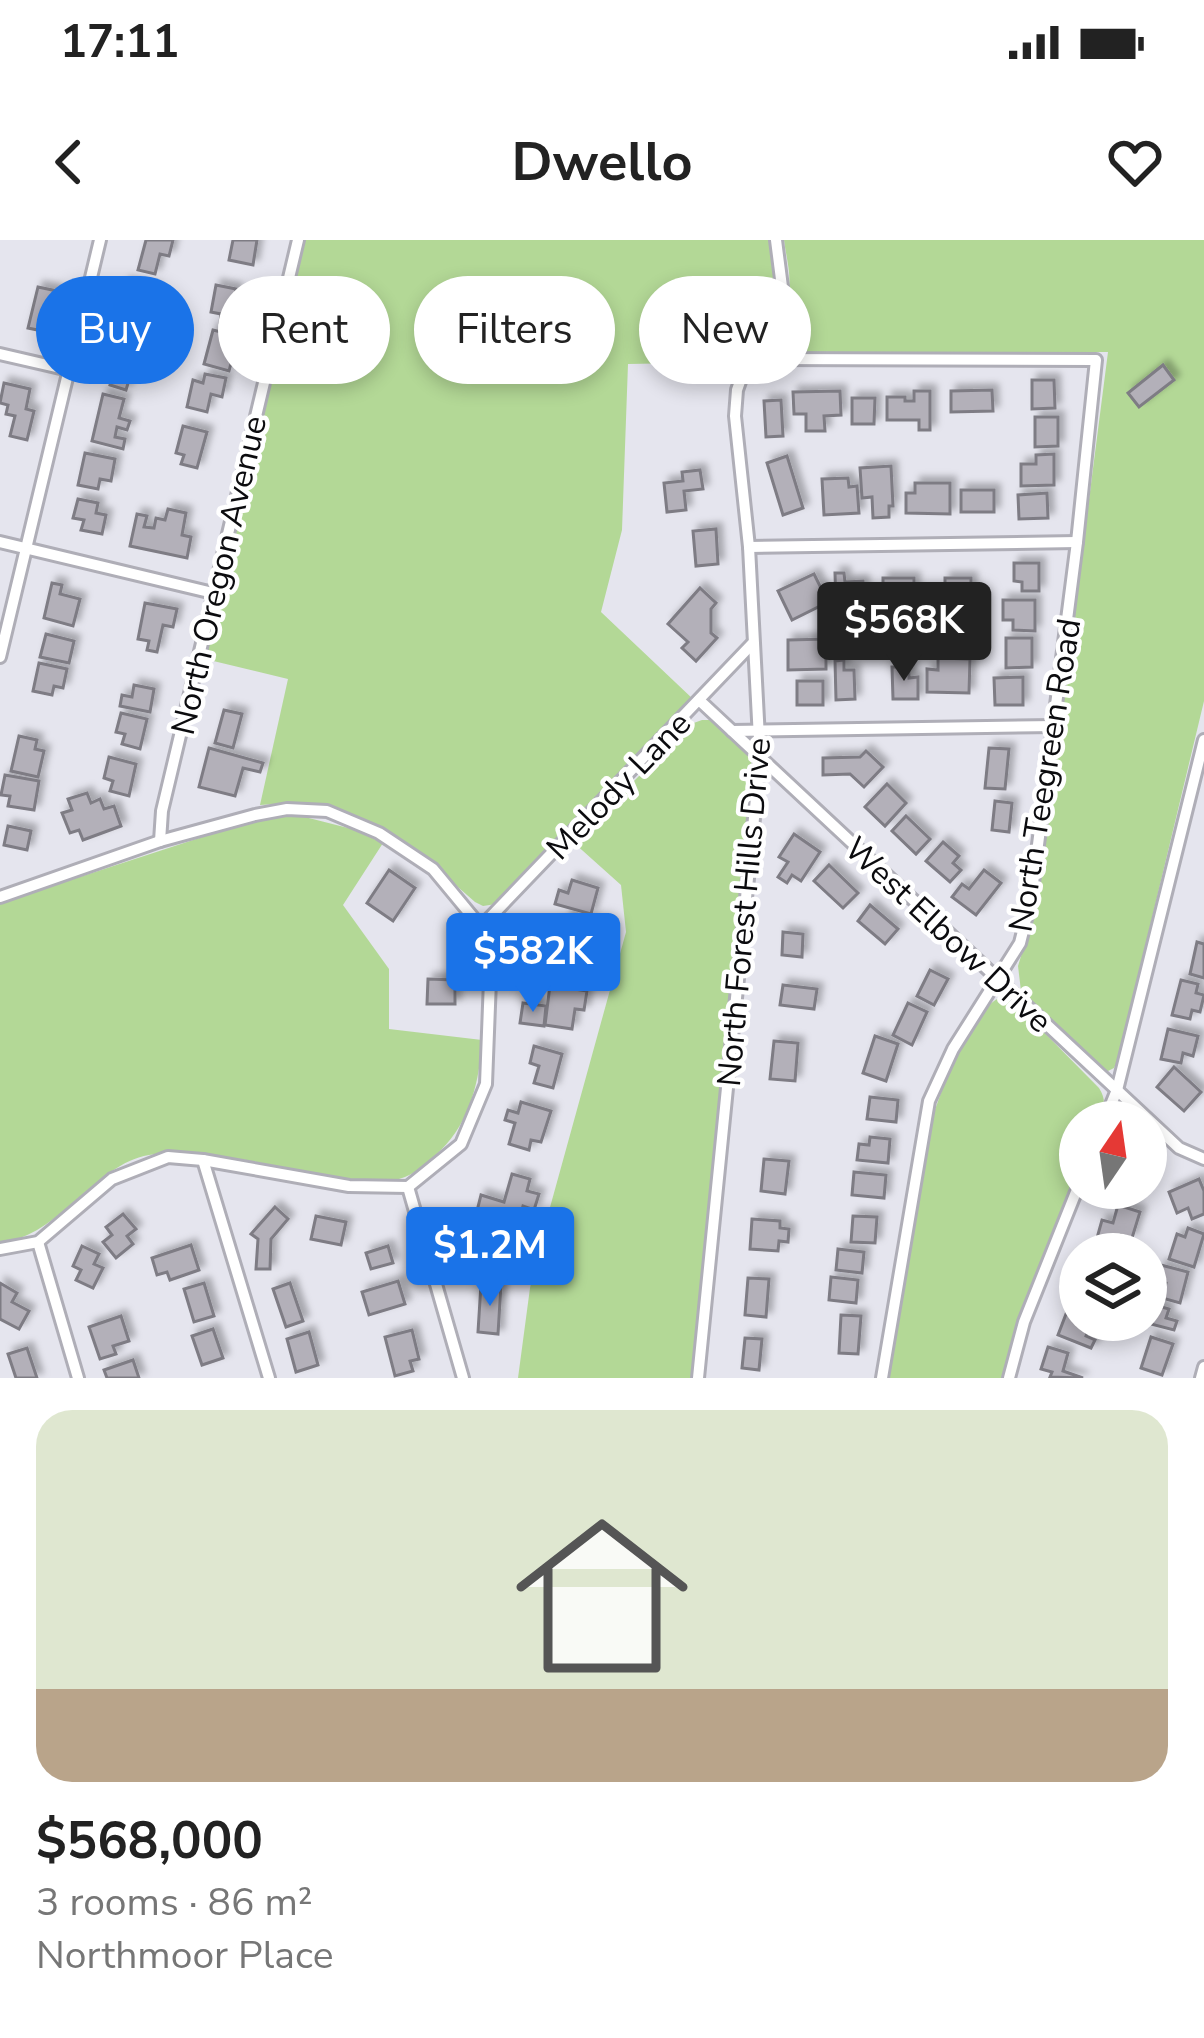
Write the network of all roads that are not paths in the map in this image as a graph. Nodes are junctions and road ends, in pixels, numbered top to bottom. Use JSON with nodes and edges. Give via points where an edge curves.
{"nodes":[{"id":1,"x":100,"y":240,"type":"edge"},
{"id":2,"x":298,"y":240,"type":"edge"},
{"id":3,"x":776,"y":240,"type":"edge"},
{"id":4,"x":91,"y":276,"type":"edge"},
{"id":5,"x":781,"y":276,"type":"edge"},
{"id":6,"x":0,"y":354,"type":"edge"},
{"id":7,"x":811,"y":359,"type":"edge"},
{"id":8,"x":36,"y":362,"type":"edge"},
{"id":9,"x":66,"y":384,"type":"edge"},
{"id":10,"x":739,"y":384,"type":"edge"},
{"id":11,"x":0,"y":542,"type":"edge"},
{"id":12,"x":1077,"y":542,"type":"junction"},
{"id":13,"x":749,"y":547,"type":"junction"},
{"id":14,"x":26,"y":548,"type":"junction"},
{"id":15,"x":212,"y":593,"type":"junction"},
{"id":16,"x":753,"y":642,"type":"junction"},
{"id":17,"x":0,"y":657,"type":"edge"},
{"id":18,"x":699,"y":700,"type":"junction"},
{"id":19,"x":1055,"y":726,"type":"junction"},
{"id":20,"x":760,"y":730,"type":"junction"},
{"id":21,"x":732,"y":731,"type":"junction"},
{"id":22,"x":1204,"y":740,"type":"edge"},
{"id":23,"x":760,"y":758,"type":"junction"},
{"id":24,"x":160,"y":842,"type":"junction"},
{"id":25,"x":0,"y":897,"type":"edge"},
{"id":26,"x":482,"y":927,"type":"junction"},
{"id":27,"x":998,"y":979,"type":"junction"},
{"id":28,"x":1117,"y":1090,"type":"junction"},
{"id":29,"x":1113,"y":1101,"type":"edge"},
{"id":30,"x":1204,"y":1159,"type":"edge"},
{"id":31,"x":203,"y":1160,"type":"junction"},
{"id":32,"x":408,"y":1186,"type":"junction"},
{"id":33,"x":1069,"y":1209,"type":"edge"},
{"id":34,"x":38,"y":1242,"type":"junction"},
{"id":35,"x":0,"y":1250,"type":"edge"},
{"id":36,"x":1204,"y":1367,"type":"edge"},
{"id":37,"x":78,"y":1378,"type":"edge"},
{"id":38,"x":269,"y":1378,"type":"edge"},
{"id":39,"x":463,"y":1378,"type":"edge"},
{"id":40,"x":698,"y":1378,"type":"edge"},
{"id":41,"x":883,"y":1378,"type":"edge"},
{"id":42,"x":1010,"y":1378,"type":"edge"},
{"id":43,"x":1201,"y":1378,"type":"edge"}],
"edges":[{"from":1,"to":4,"type":"street"},
{"from":2,"to":15,"type":"street","name":"North Oregon Avenue"},
{"from":3,"to":5,"type":"street","name":"North Forest Hills Drive"},
{"from":6,"to":8,"type":"street"},
{"from":7,"to":12,"type":"street","name":"North Teegreen Road","via":[[1096,361]]},
{"from":9,"to":14,"type":"street"},
{"from":10,"to":13,"type":"street","name":"North Forest Hills Drive","via":[[735,416]]},
{"from":11,"to":14,"type":"street"},
{"from":12,"to":13,"type":"street"},
{"from":12,"to":19,"type":"street","name":"North Teegreen Road"},
{"from":13,"to":16,"type":"street","name":"North Forest Hills Drive"},
{"from":14,"to":15,"type":"street"},
{"from":14,"to":17,"type":"street"},
{"from":15,"to":24,"type":"street","name":"North Oregon Avenue"},
{"from":16,"to":18,"type":"street","name":"Melody Lane"},
{"from":16,"to":20,"type":"street","name":"North Forest Hills Drive"},
{"from":18,"to":21,"type":"street","name":"West Elbow Drive"},
{"from":18,"to":26,"type":"street","name":"Melody Lane"},
{"from":19,"to":20,"type":"street"},
{"from":19,"to":27,"type":"street","name":"North Teegreen Road","via":[[1031,898],[1020,943]]},
{"from":20,"to":21,"type":"street"},
{"from":20,"to":23,"type":"street","name":"North Forest Hills Drive"},
{"from":21,"to":23,"type":"street","name":"West Elbow Drive"},
{"from":22,"to":28,"type":"street"},
{"from":23,"to":27,"type":"street","name":"West Elbow Drive"},
{"from":23,"to":40,"type":"street","name":"North Forest Hills Drive"},
{"from":24,"to":25,"type":"street"},
{"from":24,"to":26,"type":"street","via":[[255,814],[327,811],[434,869]]},
{"from":26,"to":32,"type":"street","via":[[490,980],[486,1084],[461,1144]]},
{"from":27,"to":28,"type":"street","name":"West Elbow Drive"},
{"from":27,"to":41,"type":"street","name":"North Teegreen Road","via":[[929,1101]]},
{"from":28,"to":29,"type":"street"},
{"from":28,"to":30,"type":"street","name":"West Elbow Drive","via":[[1179,1148]]},
{"from":31,"to":32,"type":"street","via":[[349,1186]]},
{"from":31,"to":34,"type":"street","via":[[168,1156],[112,1179]]},
{"from":31,"to":38,"type":"street"},
{"from":32,"to":39,"type":"street"},
{"from":33,"to":42,"type":"street"},
{"from":34,"to":35,"type":"street"},
{"from":34,"to":37,"type":"street"},
{"from":36,"to":43,"type":"street"}]}
